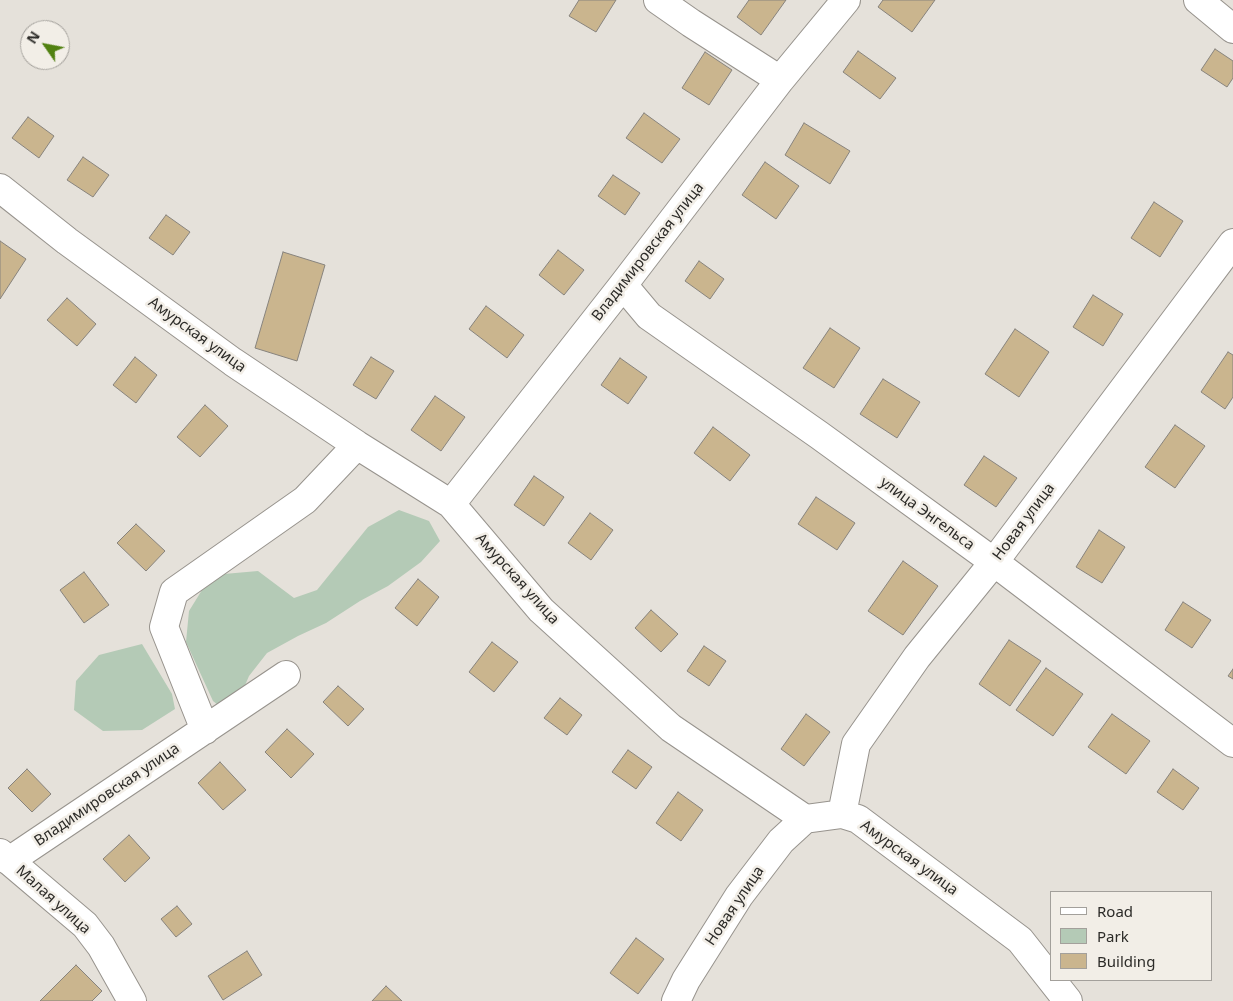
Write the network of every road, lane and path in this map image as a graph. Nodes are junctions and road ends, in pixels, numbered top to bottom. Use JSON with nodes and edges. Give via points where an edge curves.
{"nodes":[{"id":1,"x":658,"y":0,"type":"edge"},
{"id":2,"x":846,"y":0,"type":"edge"},
{"id":3,"x":1198,"y":0,"type":"edge"},
{"id":4,"x":1233,"y":29,"type":"edge"},
{"id":5,"x":780,"y":80,"type":"junction"},
{"id":6,"x":0,"y":188,"type":"edge"},
{"id":7,"x":1233,"y":243,"type":"edge"},
{"id":8,"x":623,"y":285,"type":"junction"},
{"id":9,"x":357,"y":444,"type":"junction"},
{"id":10,"x":451,"y":504,"type":"junction"},
{"id":11,"x":994,"y":562,"type":"junction"},
{"id":12,"x":286,"y":675,"type":"dead end"},
{"id":13,"x":205,"y":730,"type":"junction"},
{"id":14,"x":1233,"y":742,"type":"edge"},
{"id":15,"x":842,"y":814,"type":"junction"},
{"id":16,"x":805,"y":819,"type":"junction"},
{"id":17,"x":4,"y":857,"type":"edge"},
{"id":18,"x":1050,"y":978,"type":"edge"},
{"id":19,"x":1052,"y":981,"type":"edge"},
{"id":20,"x":132,"y":1001,"type":"edge"},
{"id":21,"x":676,"y":1001,"type":"edge"},
{"id":22,"x":1068,"y":1001,"type":"edge"}],
"edges":[{"from":1,"to":5,"type":"street"},
{"from":2,"to":5,"type":"street","name":"Владимировская улица"},
{"from":3,"to":4,"type":"street"},
{"from":5,"to":8,"type":"street","name":"Владимировская улица"},
{"from":6,"to":9,"type":"street","name":"Амурская улица","via":[[233,362]]},
{"from":7,"to":11,"type":"street","name":"Новая улица"},
{"from":8,"to":10,"type":"street","name":"Владимировская улица"},
{"from":8,"to":11,"type":"street","name":"улица Энгельса","via":[[649,316]]},
{"from":9,"to":10,"type":"street","name":"Амурская улица"},
{"from":9,"to":13,"type":"street","via":[[305,500],[174,592],[164,627]]},
{"from":10,"to":16,"type":"street","name":"Амурская улица","via":[[541,610],[671,728]]},
{"from":11,"to":14,"type":"street","name":"улица Энгельса"},
{"from":11,"to":15,"type":"street","name":"Новая улица","via":[[916,657],[856,744]]},
{"from":12,"to":13,"type":"street","name":"Владимировская улица"},
{"from":13,"to":17,"type":"street","name":"Владимировская улица"},
{"from":15,"to":16,"type":"street","name":"Амурская улица"},
{"from":15,"to":18,"type":"street","name":"Амурская улица","via":[[858,819],[1020,940]]},
{"from":16,"to":21,"type":"street","name":"Новая улица","via":[[781,841],[739,896]]},
{"from":17,"to":20,"type":"street","name":"Малая улица","via":[[85,925],[101,946]]},
{"from":19,"to":22,"type":"street","name":"Амурская улица"}]}
